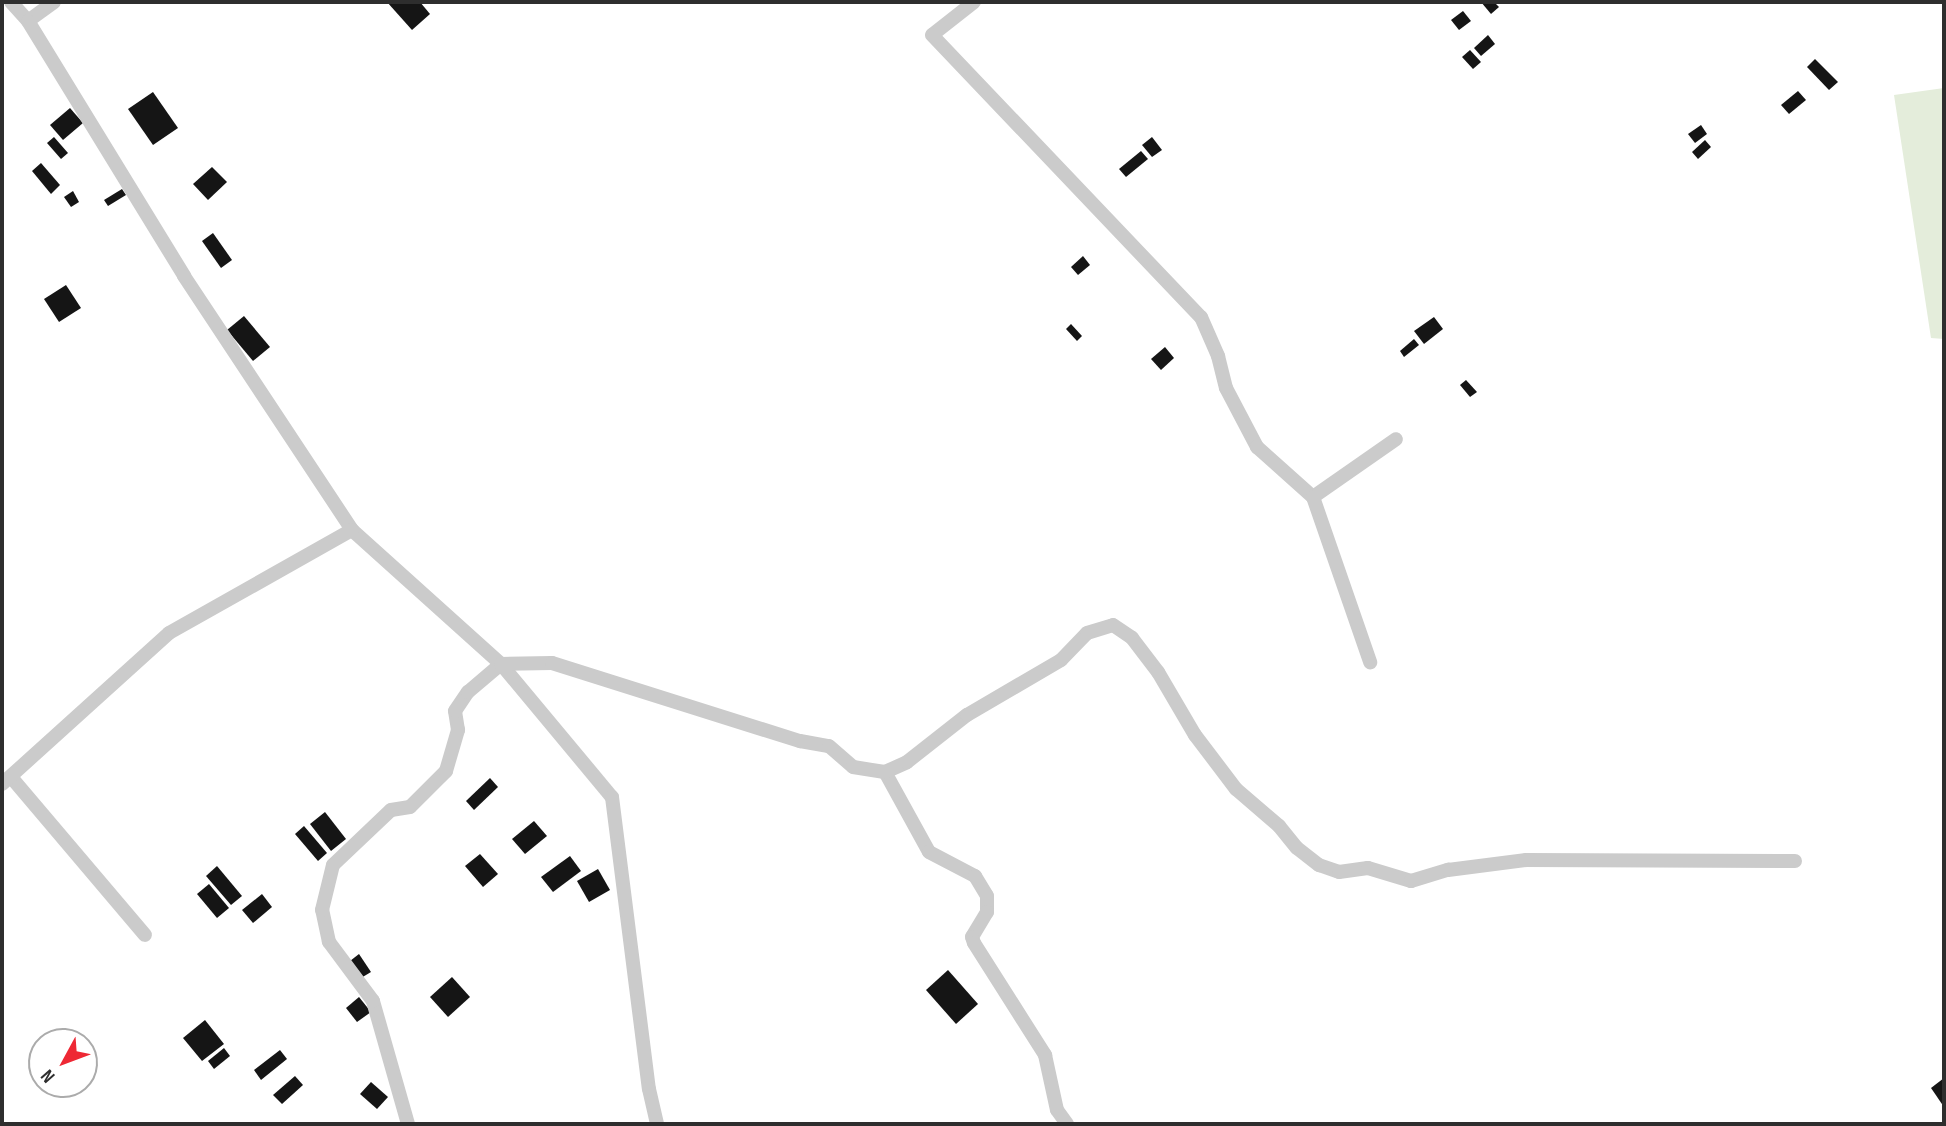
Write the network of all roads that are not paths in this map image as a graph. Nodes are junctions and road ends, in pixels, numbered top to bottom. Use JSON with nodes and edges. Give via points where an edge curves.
{"nodes":[{"id":1,"x":11,"y":2,"type":"edge"},
{"id":2,"x":54,"y":2,"type":"edge"},
{"id":3,"x":974,"y":2,"type":"edge"},
{"id":4,"x":28,"y":21,"type":"junction"},
{"id":5,"x":1396,"y":439,"type":"dead end"},
{"id":6,"x":1313,"y":497,"type":"junction"},
{"id":7,"x":352,"y":530,"type":"junction"},
{"id":8,"x":1370,"y":663,"type":"dead end"},
{"id":9,"x":501,"y":664,"type":"junction"},
{"id":10,"x":885,"y":772,"type":"junction"},
{"id":11,"x":6,"y":781,"type":"edge"},
{"id":12,"x":1795,"y":861,"type":"dead end"},
{"id":13,"x":145,"y":935,"type":"dead end"},
{"id":14,"x":408,"y":1124,"type":"edge"},
{"id":15,"x":657,"y":1124,"type":"edge"},
{"id":16,"x":1067,"y":1124,"type":"edge"}],
"edges":[{"from":1,"to":4,"type":"street"},
{"from":2,"to":4,"type":"street"},
{"from":3,"to":6,"type":"street","via":[[932,35],[1200,317],[1219,356],[1226,388],[1257,447]]},
{"from":4,"to":7,"type":"street","via":[[184,276]]},
{"from":5,"to":6,"type":"street"},
{"from":6,"to":8,"type":"street"},
{"from":7,"to":9,"type":"street"},
{"from":7,"to":11,"type":"street","via":[[169,633]]},
{"from":9,"to":10,"type":"street","via":[[552,663],[800,741],[829,746],[853,767]]},
{"from":9,"to":14,"type":"street","via":[[468,692],[456,711],[458,730],[446,771],[410,807],[391,810],[333,865],[322,910],[329,942],[373,1001]]},
{"from":9,"to":15,"type":"street","via":[[612,797]]},
{"from":10,"to":12,"type":"street","via":[[907,762],[967,715],[1061,660],[1087,634],[1113,625],[1132,638],[1158,672],[1195,735],[1236,789],[1279,825],[1297,848],[1319,865],[1339,872],[1368,868],[1411,881],[1448,870],[1526,860]]},
{"from":10,"to":16,"type":"street","via":[[929,852],[975,876],[987,896],[987,912],[972,937],[974,943],[1045,1055],[1057,1110]]},
{"from":11,"to":13,"type":"street"}]}
